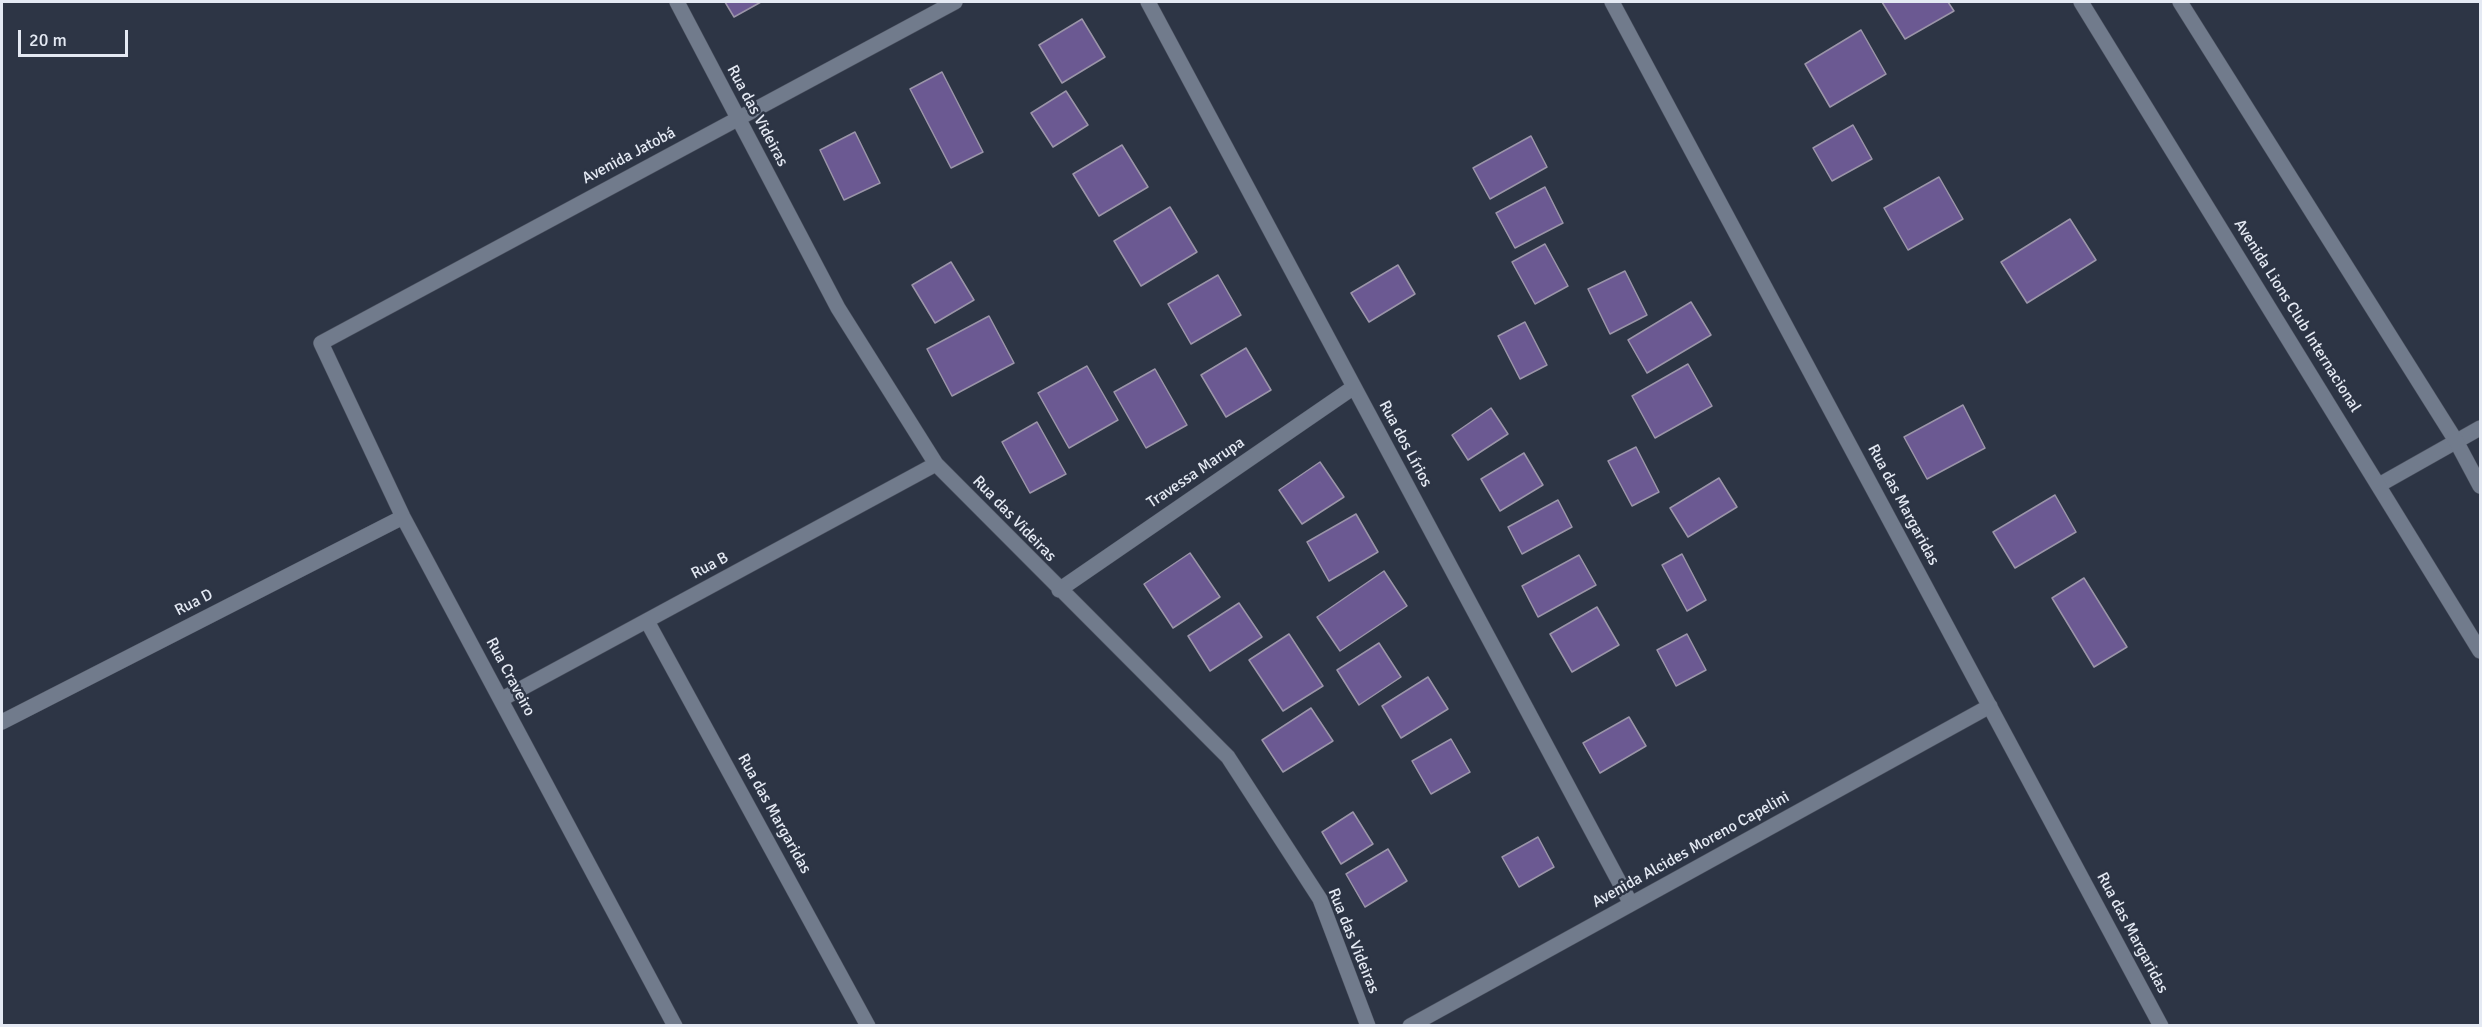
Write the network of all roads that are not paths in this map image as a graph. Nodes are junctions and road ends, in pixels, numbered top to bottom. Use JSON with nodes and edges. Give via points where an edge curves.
{"nodes":[{"id":1,"x":677,"y":2,"type":"edge"},
{"id":2,"x":955,"y":2,"type":"edge"},
{"id":3,"x":1148,"y":2,"type":"edge"},
{"id":4,"x":1612,"y":2,"type":"edge"},
{"id":5,"x":2081,"y":2,"type":"edge"},
{"id":6,"x":2180,"y":2,"type":"edge"},
{"id":7,"x":738,"y":118,"type":"junction"},
{"id":8,"x":321,"y":343,"type":"joint"},
{"id":9,"x":1354,"y":387,"type":"junction"},
{"id":10,"x":2481,"y":428,"type":"edge"},
{"id":11,"x":2456,"y":441,"type":"junction"},
{"id":12,"x":936,"y":464,"type":"junction"},
{"id":13,"x":2379,"y":485,"type":"junction"},
{"id":14,"x":2481,"y":486,"type":"edge"},
{"id":15,"x":403,"y":517,"type":"junction"},
{"id":16,"x":1059,"y":590,"type":"junction"},
{"id":17,"x":647,"y":621,"type":"junction"},
{"id":18,"x":2481,"y":651,"type":"edge"},
{"id":19,"x":502,"y":699,"type":"junction"},
{"id":20,"x":1990,"y":706,"type":"junction"},
{"id":21,"x":2,"y":722,"type":"edge"},
{"id":22,"x":1631,"y":904,"type":"junction"},
{"id":23,"x":675,"y":1026,"type":"edge"},
{"id":24,"x":868,"y":1026,"type":"edge"},
{"id":25,"x":1368,"y":1026,"type":"edge"},
{"id":26,"x":1410,"y":1026,"type":"edge"},
{"id":27,"x":2161,"y":1026,"type":"edge"}],
"edges":[{"from":1,"to":7,"type":"street","name":"Rua das Videiras"},
{"from":2,"to":7,"type":"street","name":"Avenida Jatobá"},
{"from":3,"to":9,"type":"street","name":"Rua dos Lírios"},
{"from":4,"to":20,"type":"street","name":"Rua das Margaridas"},
{"from":5,"to":13,"type":"street","name":"Avenida Lions Club Internacional"},
{"from":6,"to":11,"type":"street"},
{"from":7,"to":8,"type":"street","name":"Avenida Jatobá"},
{"from":7,"to":12,"type":"street","name":"Rua das Videiras","via":[[838,308]]},
{"from":8,"to":15,"type":"street","name":"Rua Craveiro"},
{"from":9,"to":16,"type":"street","name":"Travessa Marupa"},
{"from":9,"to":22,"type":"street","name":"Rua dos Lírios"},
{"from":10,"to":11,"type":"street"},
{"from":11,"to":13,"type":"street"},
{"from":11,"to":14,"type":"street"},
{"from":12,"to":16,"type":"street","name":"Rua das Videiras"},
{"from":12,"to":17,"type":"street","name":"Rua B"},
{"from":13,"to":18,"type":"street","name":"Avenida Lions Club Internacional"},
{"from":15,"to":19,"type":"street","name":"Rua Craveiro"},
{"from":15,"to":21,"type":"street","name":"Rua D"},
{"from":16,"to":25,"type":"street","name":"Rua das Videiras","via":[[1228,757],[1320,899]]},
{"from":17,"to":19,"type":"street","name":"Rua B"},
{"from":17,"to":24,"type":"street","name":"Rua das Margaridas"},
{"from":19,"to":23,"type":"street","name":"Rua Craveiro"},
{"from":20,"to":22,"type":"street","name":"Avenida Alcides Moreno Capelini"},
{"from":20,"to":27,"type":"street","name":"Rua das Margaridas"},
{"from":22,"to":26,"type":"street","name":"Avenida Alcides Moreno Capelini"}]}
